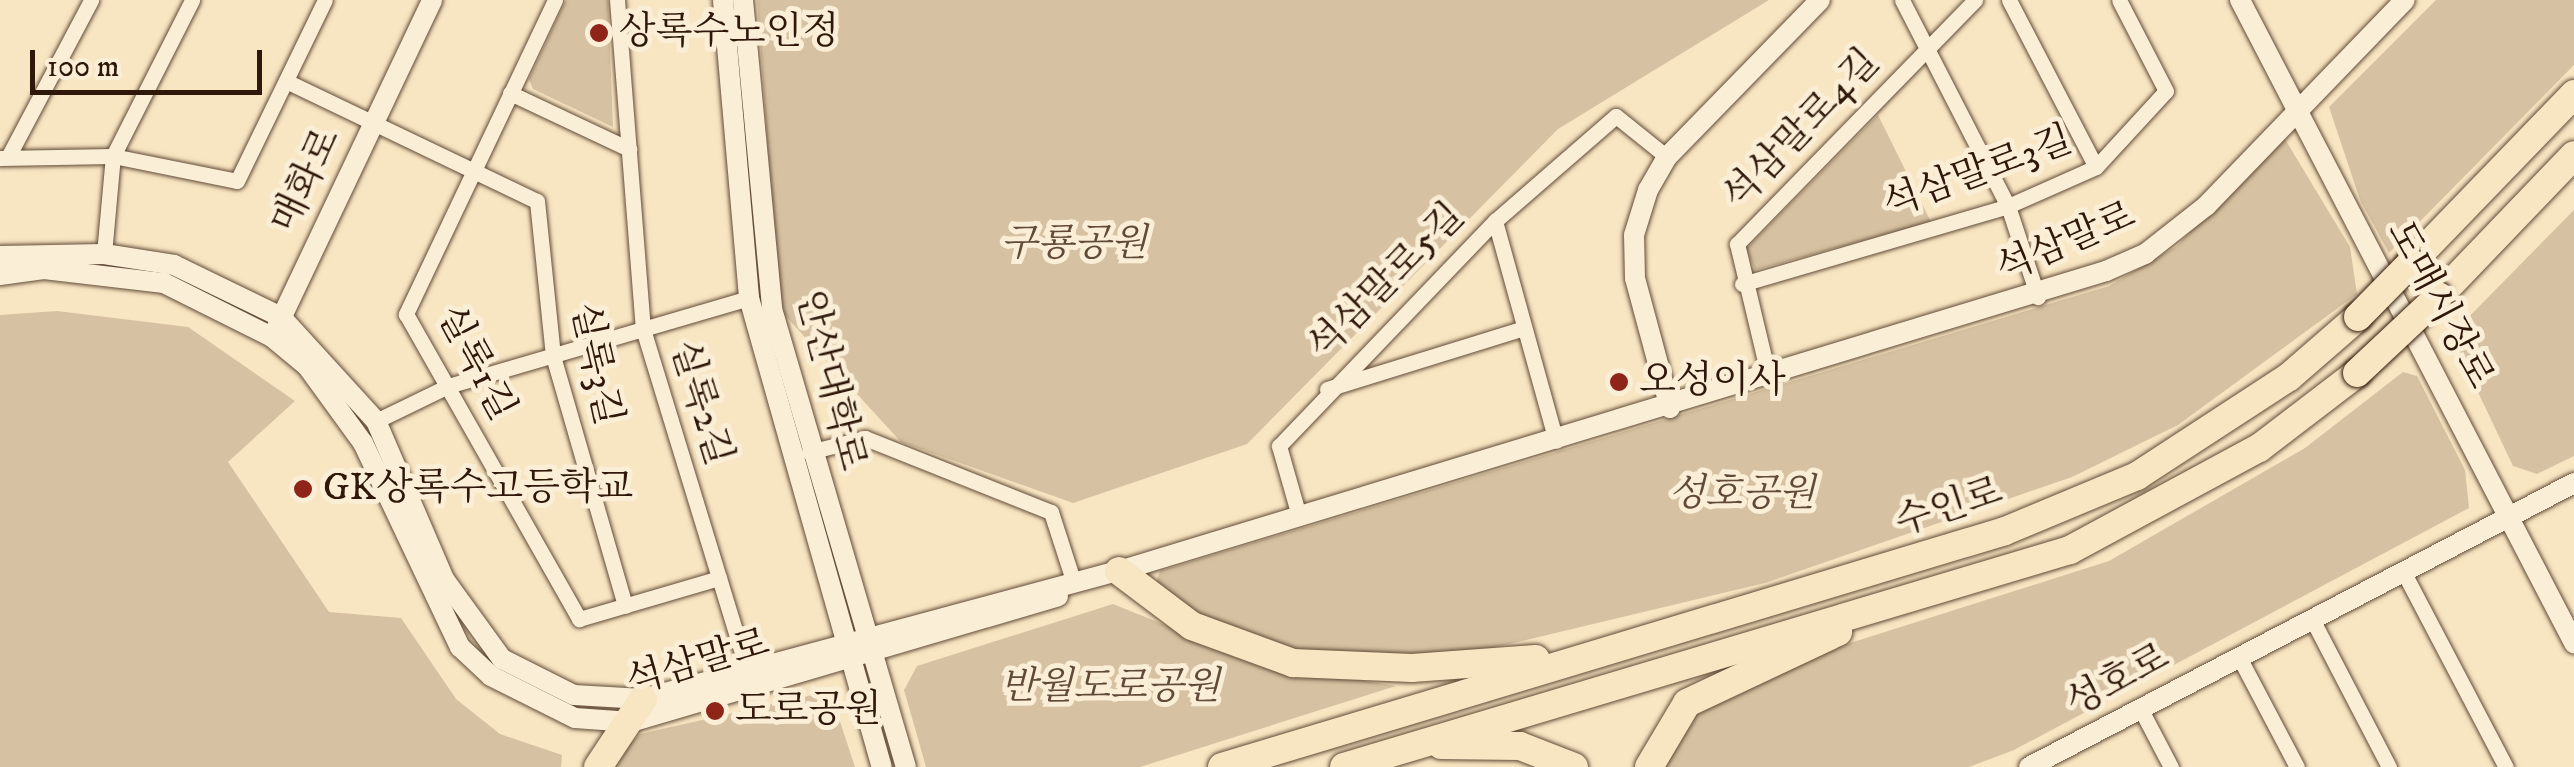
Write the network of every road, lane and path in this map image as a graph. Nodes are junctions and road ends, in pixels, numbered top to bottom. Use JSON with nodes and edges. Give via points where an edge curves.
{"nodes":[{"id":1,"x":91,"y":0,"type":"edge"},
{"id":2,"x":192,"y":0,"type":"edge"},
{"id":3,"x":432,"y":0,"type":"edge"},
{"id":4,"x":555,"y":0,"type":"edge"},
{"id":5,"x":617,"y":0,"type":"edge"},
{"id":6,"x":723,"y":0,"type":"edge"},
{"id":7,"x":743,"y":0,"type":"edge"},
{"id":8,"x":1820,"y":0,"type":"edge"},
{"id":9,"x":1902,"y":0,"type":"edge"},
{"id":10,"x":1974,"y":0,"type":"edge"},
{"id":11,"x":2010,"y":0,"type":"edge"},
{"id":12,"x":2118,"y":0,"type":"edge"},
{"id":13,"x":2240,"y":0,"type":"edge"},
{"id":14,"x":2405,"y":0,"type":"edge"},
{"id":15,"x":322,"y":1,"type":"edge"},
{"id":16,"x":1927,"y":49,"type":"junction"},
{"id":17,"x":286,"y":82,"type":"junction"},
{"id":18,"x":510,"y":93,"type":"junction"},
{"id":19,"x":2574,"y":94,"type":"edge"},
{"id":20,"x":2298,"y":109,"type":"junction"},
{"id":21,"x":374,"y":122,"type":"junction"},
{"id":22,"x":629,"y":148,"type":"junction"},
{"id":23,"x":2574,"y":154,"type":"edge"},
{"id":24,"x":114,"y":156,"type":"junction"},
{"id":25,"x":4,"y":157,"type":"edge"},
{"id":26,"x":1668,"y":157,"type":"junction"},
{"id":27,"x":2096,"y":167,"type":"junction"},
{"id":28,"x":473,"y":168,"type":"junction"},
{"id":29,"x":2008,"y":206,"type":"junction"},
{"id":30,"x":1496,"y":221,"type":"junction"},
{"id":31,"x":104,"y":254,"type":"junction"},
{"id":32,"x":0,"y":256,"type":"edge"},
{"id":33,"x":0,"y":275,"type":"edge"},
{"id":34,"x":1742,"y":284,"type":"junction"},
{"id":35,"x":2038,"y":297,"type":"junction"},
{"id":36,"x":749,"y":298,"type":"junction"},
{"id":37,"x":282,"y":317,"type":"junction"},
{"id":38,"x":1524,"y":328,"type":"junction"},
{"id":39,"x":643,"y":329,"type":"junction"},
{"id":40,"x":272,"y":337,"type":"junction"},
{"id":41,"x":553,"y":356,"type":"junction"},
{"id":42,"x":1769,"y":378,"type":"junction"},
{"id":43,"x":448,"y":386,"type":"junction"},
{"id":44,"x":1324,"y":390,"type":"junction"},
{"id":45,"x":1670,"y":408,"type":"junction"},
{"id":46,"x":376,"y":421,"type":"junction"},
{"id":47,"x":1556,"y":442,"type":"junction"},
{"id":48,"x":809,"y":452,"type":"junction"},
{"id":49,"x":2574,"y":484,"type":"edge"},
{"id":50,"x":1299,"y":516,"type":"junction"},
{"id":51,"x":2511,"y":516,"type":"junction"},
{"id":52,"x":1119,"y":571,"type":"junction"},
{"id":53,"x":2404,"y":573,"type":"junction"},
{"id":54,"x":719,"y":578,"type":"junction"},
{"id":55,"x":1074,"y":583,"type":"junction"},
{"id":56,"x":1902,"y":602,"type":"junction"},
{"id":57,"x":625,"y":606,"type":"junction"},
{"id":58,"x":2312,"y":619,"type":"junction"},
{"id":59,"x":2574,"y":643,"type":"edge"},
{"id":60,"x":857,"y":645,"type":"junction"},
{"id":61,"x":2240,"y":657,"type":"junction"},
{"id":62,"x":1553,"y":660,"type":"junction"},
{"id":63,"x":746,"y":670,"type":"junction"},
{"id":64,"x":2140,"y":708,"type":"junction"},
{"id":65,"x":637,"y":711,"type":"junction"},
{"id":66,"x":1420,"y":744,"type":"junction"},
{"id":67,"x":598,"y":767,"type":"edge"},
{"id":68,"x":882,"y":767,"type":"edge"},
{"id":69,"x":906,"y":767,"type":"edge"},
{"id":70,"x":1222,"y":767,"type":"edge"},
{"id":71,"x":1344,"y":767,"type":"edge"},
{"id":72,"x":1574,"y":767,"type":"edge"},
{"id":73,"x":1650,"y":767,"type":"edge"},
{"id":74,"x":2029,"y":767,"type":"edge"},
{"id":75,"x":2171,"y":767,"type":"edge"},
{"id":76,"x":2297,"y":767,"type":"edge"},
{"id":77,"x":2389,"y":767,"type":"edge"},
{"id":78,"x":2506,"y":767,"type":"edge"}],
"edges":[{"from":1,"to":25,"type":"street"},
{"from":2,"to":24,"type":"street"},
{"from":3,"to":21,"type":"street","name":"매화로"},
{"from":4,"to":18,"type":"street","name":"실록1길"},
{"from":5,"to":22,"type":"street","name":"실록2길"},
{"from":6,"to":36,"type":"street","name":"안산대학로"},
{"from":7,"to":48,"type":"street","name":"안산대학로","via":[[772,309]]},
{"from":8,"to":26,"type":"street"},
{"from":9,"to":16,"type":"street"},
{"from":10,"to":16,"type":"street","name":"석삼말로4길"},
{"from":11,"to":27,"type":"street"},
{"from":12,"to":27,"type":"street","name":"석삼말로3길","via":[[2166,91]]},
{"from":13,"to":20,"type":"street","name":"도매시장로"},
{"from":14,"to":20,"type":"street","name":"석삼말로"},
{"from":15,"to":17,"type":"street"},
{"from":16,"to":29,"type":"street","name":"석삼말로4길"},
{"from":16,"to":34,"type":"street","name":"석삼말로4길","via":[[1737,244]]},
{"from":17,"to":21,"type":"street"},
{"from":17,"to":24,"type":"street","via":[[237,180]]},
{"from":18,"to":22,"type":"street"},
{"from":18,"to":28,"type":"street","name":"실록1길"},
{"from":19,"to":62,"type":"highway","name":"수인로","bridge":true,"via":[[2358,316],[2289,377],[2105,490],[1990,536]]},
{"from":20,"to":35,"type":"street","name":"석삼말로","via":[[2206,206],[2145,254]]},
{"from":20,"to":51,"type":"street","name":"도매시장로"},
{"from":21,"to":28,"type":"street"},
{"from":21,"to":37,"type":"street","name":"매화로"},
{"from":22,"to":39,"type":"street","name":"실록2길"},
{"from":23,"to":56,"type":"highway","name":"수인로","bridge":true,"via":[[2357,373],[2184,494],[2070,550]]},
{"from":24,"to":25,"type":"street"},
{"from":24,"to":31,"type":"street"},
{"from":26,"to":30,"type":"street","name":"석삼말로5길","via":[[1616,116]]},
{"from":26,"to":45,"type":"street","via":[[1634,235],[1635,278]]},
{"from":27,"to":29,"type":"street","name":"석삼말로3길"},
{"from":28,"to":41,"type":"street","name":"실록3길","via":[[537,200]]},
{"from":28,"to":43,"type":"street","name":"실록1길","via":[[406,314]]},
{"from":29,"to":34,"type":"street","name":"석삼말로3길"},
{"from":29,"to":35,"type":"street","name":"석삼말로4길"},
{"from":30,"to":38,"type":"street","name":"석삼말로5길"},
{"from":30,"to":44,"type":"street","name":"석삼말로5길"},
{"from":31,"to":32,"type":"street","name":"석삼말로"},
{"from":31,"to":37,"type":"street","name":"석삼말로","via":[[174,265]]},
{"from":33,"to":40,"type":"street","name":"석삼말로","via":[[44,268],[164,283]]},
{"from":34,"to":42,"type":"street","name":"석삼말로4길"},
{"from":35,"to":42,"type":"street","name":"석삼말로"},
{"from":36,"to":39,"type":"street"},
{"from":36,"to":60,"type":"street","name":"안산대학로"},
{"from":37,"to":40,"type":"street","name":"매화로"},
{"from":37,"to":46,"type":"street","name":"석삼말로"},
{"from":38,"to":44,"type":"street","name":"석삼말로5길"},
{"from":38,"to":47,"type":"street","name":"석삼말로5길"},
{"from":39,"to":41,"type":"street"},
{"from":39,"to":54,"type":"street","name":"실록2길"},
{"from":40,"to":65,"type":"street","name":"석삼말로","via":[[307,366],[363,443],[460,647],[528,698],[576,718]]},
{"from":41,"to":43,"type":"street"},
{"from":41,"to":57,"type":"street","name":"실록3길"},
{"from":42,"to":45,"type":"street","name":"석삼말로"},
{"from":43,"to":46,"type":"street"},
{"from":43,"to":57,"type":"street","name":"실록1길","via":[[578,619]]},
{"from":44,"to":50,"type":"street","name":"석삼말로5길","via":[[1279,446]]},
{"from":45,"to":47,"type":"street","name":"석삼말로"},
{"from":46,"to":65,"type":"street","name":"석삼말로","via":[[444,579],[502,658],[574,695]]},
{"from":47,"to":50,"type":"street","name":"석삼말로"},
{"from":48,"to":55,"type":"street","via":[[865,438],[1051,512]]},
{"from":48,"to":60,"type":"street","name":"안산대학로"},
{"from":49,"to":51,"type":"street","name":"성호로"},
{"from":50,"to":52,"type":"street","name":"석삼말로"},
{"from":51,"to":53,"type":"street","name":"성호로"},
{"from":51,"to":59,"type":"street","name":"도매시장로"},
{"from":52,"to":55,"type":"street","name":"석삼말로"},
{"from":52,"to":62,"type":"highway","via":[[1192,626],[1293,663]]},
{"from":53,"to":58,"type":"street","name":"성호로"},
{"from":53,"to":78,"type":"street"},
{"from":54,"to":57,"type":"street","name":"실록1길"},
{"from":54,"to":63,"type":"street","name":"실록2길"},
{"from":55,"to":60,"type":"street","name":"석삼말로"},
{"from":56,"to":66,"type":"highway","name":"수인로"},
{"from":56,"to":73,"type":"highway","via":[[1686,703]]},
{"from":58,"to":61,"type":"street","name":"성호로"},
{"from":58,"to":77,"type":"street"},
{"from":60,"to":63,"type":"street","name":"석삼말로"},
{"from":60,"to":65,"type":"street","name":"석삼말로"},
{"from":60,"to":68,"type":"street","name":"안산대학로"},
{"from":60,"to":69,"type":"street","name":"안산대학로"},
{"from":61,"to":64,"type":"street","name":"성호로"},
{"from":61,"to":76,"type":"street"},
{"from":62,"to":70,"type":"highway","name":"수인로"},
{"from":63,"to":65,"type":"street","name":"석삼말로"},
{"from":64,"to":74,"type":"street","name":"성호로"},
{"from":64,"to":75,"type":"street"},
{"from":65,"to":67,"type":"highway"},
{"from":66,"to":71,"type":"highway","name":"수인로"},
{"from":66,"to":72,"type":"highway","via":[[1520,746]]}]}
